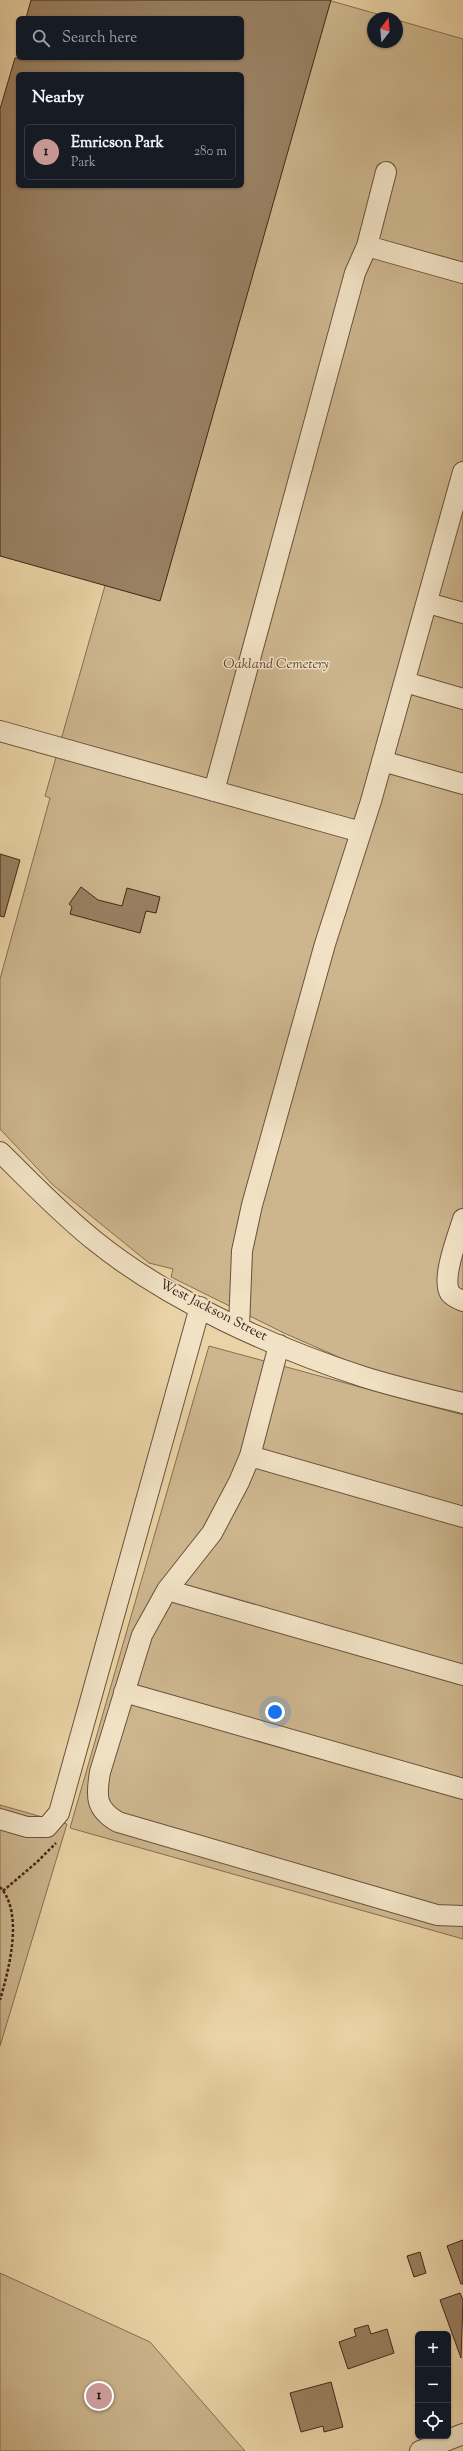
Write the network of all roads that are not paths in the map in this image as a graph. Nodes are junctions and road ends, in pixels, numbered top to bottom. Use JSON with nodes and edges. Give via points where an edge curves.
{"nodes":[{"id":1,"x":386,"y":172,"type":"dead end"},
{"id":2,"x":367,"y":246,"type":"junction"},
{"id":3,"x":463,"y":273,"type":"edge"},
{"id":4,"x":463,"y":472,"type":"edge"},
{"id":5,"x":455,"y":529,"type":"edge"},
{"id":6,"x":428,"y":603,"type":"junction"},
{"id":7,"x":463,"y":613,"type":"edge"},
{"id":8,"x":405,"y":682,"type":"junction"},
{"id":9,"x":463,"y":699,"type":"edge"},
{"id":10,"x":0,"y":731,"type":"edge"},
{"id":11,"x":382,"y":761,"type":"junction"},
{"id":12,"x":463,"y":784,"type":"edge"},
{"id":13,"x":214,"y":791,"type":"junction"},
{"id":14,"x":361,"y":832,"type":"junction"},
{"id":15,"x":0,"y":1152,"type":"edge"},
{"id":16,"x":463,"y":1219,"type":"edge"},
{"id":17,"x":463,"y":1301,"type":"edge"},
{"id":18,"x":200,"y":1307,"type":"junction"},
{"id":19,"x":239,"y":1327,"type":"junction"},
{"id":20,"x":279,"y":1345,"type":"junction"},
{"id":21,"x":463,"y":1403,"type":"edge"},
{"id":22,"x":250,"y":1456,"type":"junction"},
{"id":23,"x":463,"y":1517,"type":"edge"},
{"id":24,"x":167,"y":1590,"type":"junction"},
{"id":25,"x":463,"y":1675,"type":"edge"},
{"id":26,"x":124,"y":1692,"type":"junction"},
{"id":27,"x":463,"y":1789,"type":"edge"},
{"id":28,"x":0,"y":1819,"type":"edge"},
{"id":29,"x":463,"y":1916,"type":"edge"},
{"id":30,"x":463,"y":2434,"type":"edge"},
{"id":31,"x":420,"y":2451,"type":"edge"}],
"edges":[{"from":1,"to":2,"type":"street"},
{"from":2,"to":3,"type":"street"},
{"from":2,"to":13,"type":"street","via":[[355,273]]},
{"from":4,"to":5,"type":"street"},
{"from":5,"to":6,"type":"street"},
{"from":6,"to":7,"type":"street"},
{"from":6,"to":8,"type":"street"},
{"from":8,"to":9,"type":"street"},
{"from":8,"to":11,"type":"street"},
{"from":10,"to":13,"type":"street"},
{"from":11,"to":12,"type":"street"},
{"from":11,"to":14,"type":"street"},
{"from":13,"to":14,"type":"street"},
{"from":14,"to":19,"type":"street","via":[[325,944],[252,1205],[242,1250]]},
{"from":15,"to":18,"type":"street","name":"West Jackson Street","via":[[95,1242],[170,1292]]},
{"from":16,"to":17,"type":"street","via":[[447,1284],[450,1293]]},
{"from":18,"to":19,"type":"street","name":"West Jackson Street"},
{"from":18,"to":28,"type":"street","via":[[59,1813],[47,1827],[27,1827]]},
{"from":19,"to":20,"type":"street","name":"West Jackson Street"},
{"from":20,"to":21,"type":"street","name":"West Jackson Street","via":[[365,1377]]},
{"from":20,"to":22,"type":"street"},
{"from":22,"to":23,"type":"street"},
{"from":22,"to":24,"type":"street","via":[[227,1508],[212,1533]]},
{"from":24,"to":25,"type":"street"},
{"from":24,"to":26,"type":"street","via":[[142,1635]]},
{"from":26,"to":27,"type":"street"},
{"from":26,"to":29,"type":"street","via":[[96,1793],[98,1802],[108,1817],[437,1915]]},
{"from":30,"to":31,"type":"street"}]}
